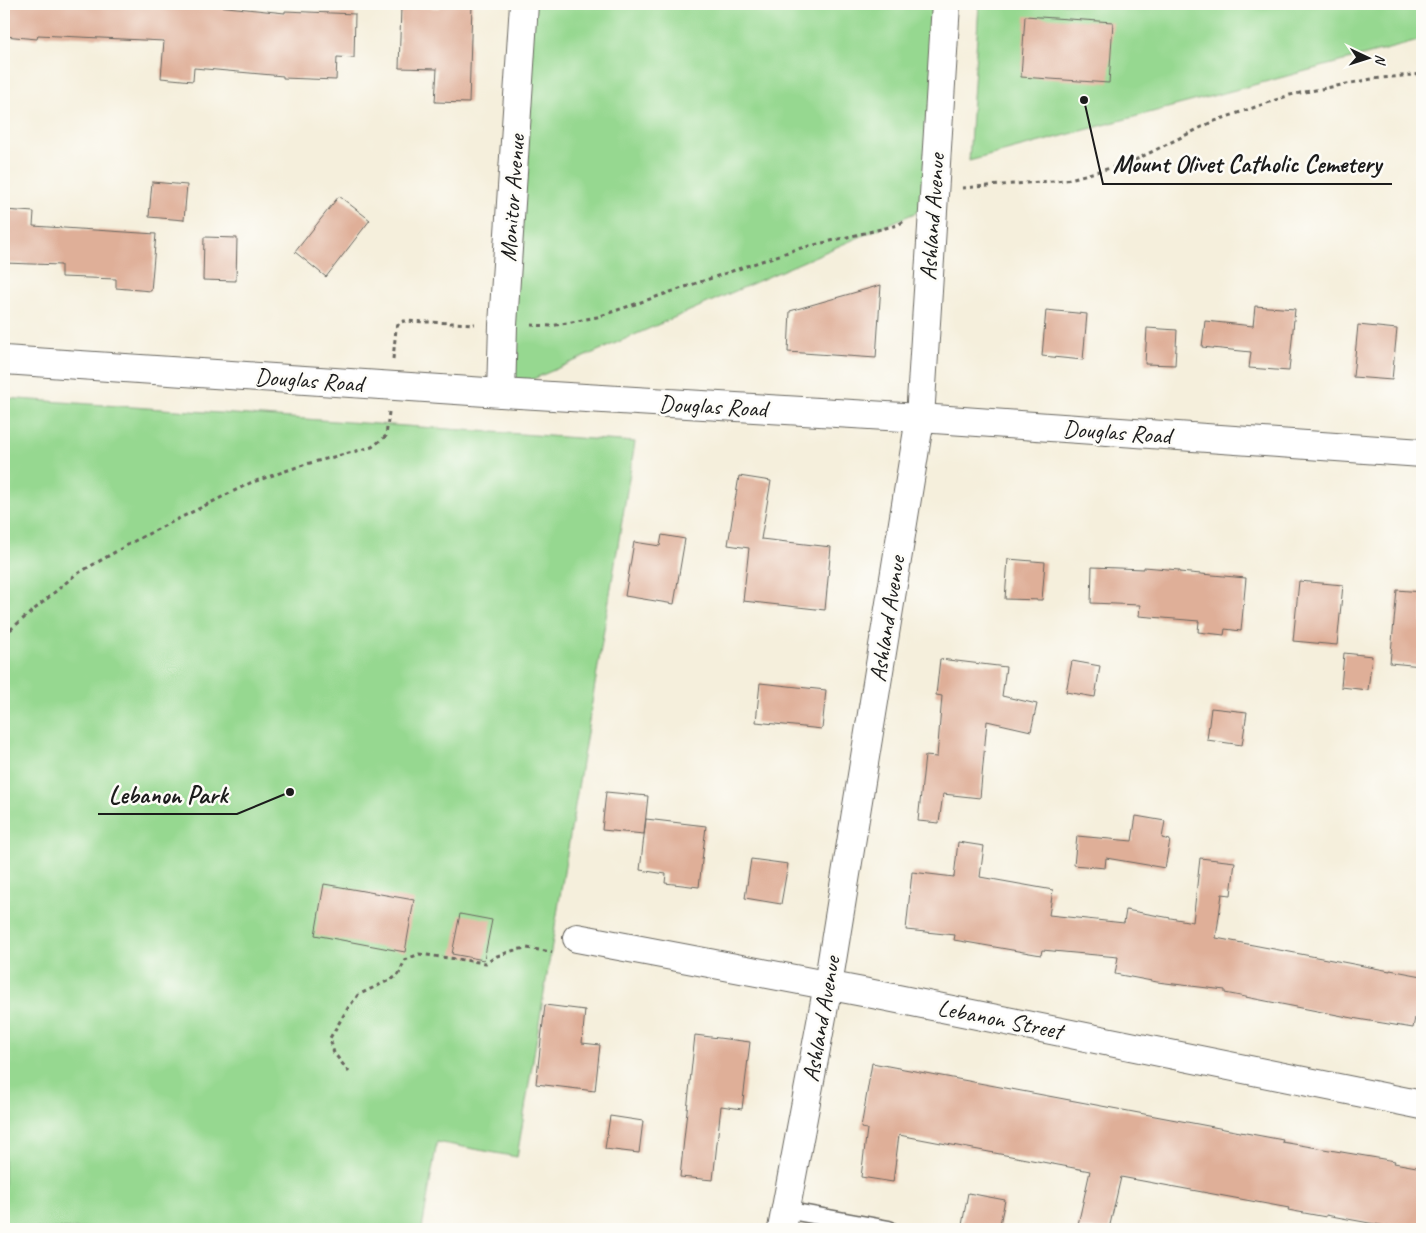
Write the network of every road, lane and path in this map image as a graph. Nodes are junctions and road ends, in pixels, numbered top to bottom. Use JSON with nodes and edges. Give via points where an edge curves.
{"nodes":[{"id":1,"x":524,"y":4,"type":"edge"},
{"id":2,"x":946,"y":4,"type":"edge"},
{"id":3,"x":1422,"y":74,"type":"edge"},
{"id":4,"x":964,"y":187,"type":"dead end"},
{"id":5,"x":906,"y":220,"type":"dead end"},
{"id":6,"x":482,"y":324,"type":"dead end"},
{"id":7,"x":526,"y":325,"type":"dead end"},
{"id":8,"x":393,"y":357,"type":"dead end"},
{"id":9,"x":4,"y":360,"type":"edge"},
{"id":10,"x":501,"y":393,"type":"junction"},
{"id":11,"x":389,"y":412,"type":"dead end"},
{"id":12,"x":920,"y":418,"type":"junction"},
{"id":13,"x":1422,"y":453,"type":"edge"},
{"id":14,"x":4,"y":635,"type":"edge"},
{"id":15,"x":569,"y":946,"type":"joint"},
{"id":16,"x":828,"y":985,"type":"junction"},
{"id":17,"x":349,"y":1072,"type":"dead end"},
{"id":18,"x":1422,"y":1105,"type":"edge"},
{"id":19,"x":784,"y":1220,"type":"edge"},
{"id":20,"x":889,"y":1229,"type":"edge"}],
"edges":[{"from":1,"to":10,"type":"street","name":"Monitor Avenue"},
{"from":2,"to":12,"type":"street","name":"Ashland Avenue"},
{"from":3,"to":4,"type":"path","via":[[1372,79],[1290,95],[1212,122],[1129,163],[1066,180]]},
{"from":5,"to":7,"type":"path","via":[[898,225],[797,249],[597,317],[551,326]]},
{"from":6,"to":8,"type":"path","via":[[404,321],[396,329]]},
{"from":9,"to":10,"type":"street","name":"Douglas Road"},
{"from":10,"to":12,"type":"street","name":"Douglas Road"},
{"from":11,"to":14,"type":"path","via":[[386,436],[372,447],[250,483],[138,539],[75,575]]},
{"from":12,"to":13,"type":"street","name":"Douglas Road"},
{"from":12,"to":16,"type":"street","name":"Ashland Avenue"},
{"from":15,"to":16,"type":"street","name":"Lebanon Street"},
{"from":15,"to":17,"type":"path","via":[[527,948],[497,956],[486,963],[419,954],[405,960],[398,976],[358,995],[330,1038],[334,1053]]},
{"from":16,"to":18,"type":"street","name":"Lebanon Street"},
{"from":16,"to":19,"type":"street","name":"Ashland Avenue"},
{"from":19,"to":20,"type":"lane"}]}
